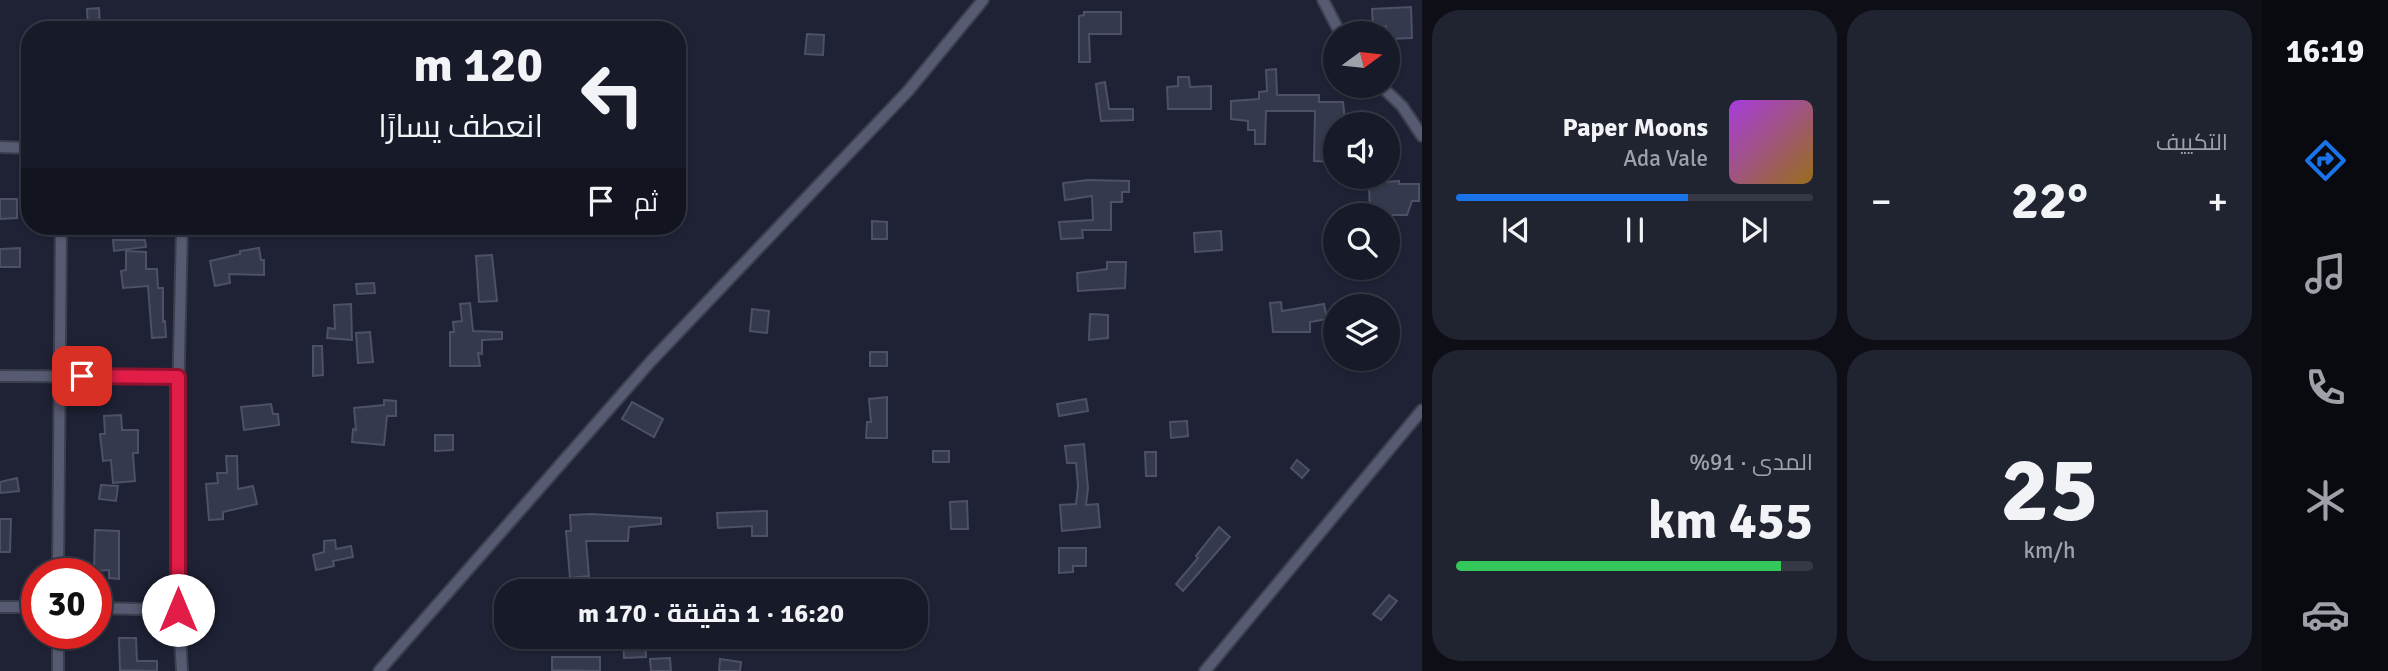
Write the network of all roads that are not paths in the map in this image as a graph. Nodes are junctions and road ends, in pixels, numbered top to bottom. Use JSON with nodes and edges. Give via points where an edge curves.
{"nodes":[{"id":1,"x":983,"y":0,"type":"edge"},
{"id":2,"x":1323,"y":0,"type":"edge"},
{"id":3,"x":1334,"y":21,"type":"edge"},
{"id":4,"x":1394,"y":98,"type":"edge"},
{"id":5,"x":1422,"y":136,"type":"edge"},
{"id":6,"x":0,"y":147,"type":"edge"},
{"id":7,"x":21,"y":148,"type":"edge"},
{"id":8,"x":61,"y":235,"type":"edge"},
{"id":9,"x":182,"y":235,"type":"edge"},
{"id":10,"x":0,"y":376,"type":"edge"},
{"id":11,"x":58,"y":376,"type":"junction"},
{"id":12,"x":178,"y":377,"type":"junction"},
{"id":13,"x":1422,"y":410,"type":"edge"},
{"id":14,"x":58,"y":558,"type":"edge"},
{"id":15,"x":0,"y":607,"type":"edge"},
{"id":16,"x":21,"y":607,"type":"edge"},
{"id":17,"x":112,"y":608,"type":"edge"},
{"id":18,"x":178,"y":610,"type":"junction"},
{"id":19,"x":58,"y":649,"type":"edge"},
{"id":20,"x":58,"y":671,"type":"edge"},
{"id":21,"x":182,"y":671,"type":"edge"},
{"id":22,"x":379,"y":671,"type":"edge"},
{"id":23,"x":1205,"y":671,"type":"edge"}],
"edges":[{"from":1,"to":22,"type":"street","via":[[908,91],[652,360]]},
{"from":2,"to":3,"type":"street"},
{"from":4,"to":5,"type":"street"},
{"from":6,"to":7,"type":"street"},
{"from":8,"to":11,"type":"street"},
{"from":9,"to":12,"type":"street"},
{"from":10,"to":11,"type":"street"},
{"from":11,"to":12,"type":"street"},
{"from":11,"to":14,"type":"street"},
{"from":12,"to":18,"type":"street"},
{"from":13,"to":23,"type":"street"},
{"from":15,"to":16,"type":"street"},
{"from":17,"to":18,"type":"street"},
{"from":18,"to":21,"type":"street"},
{"from":19,"to":20,"type":"street"}]}
